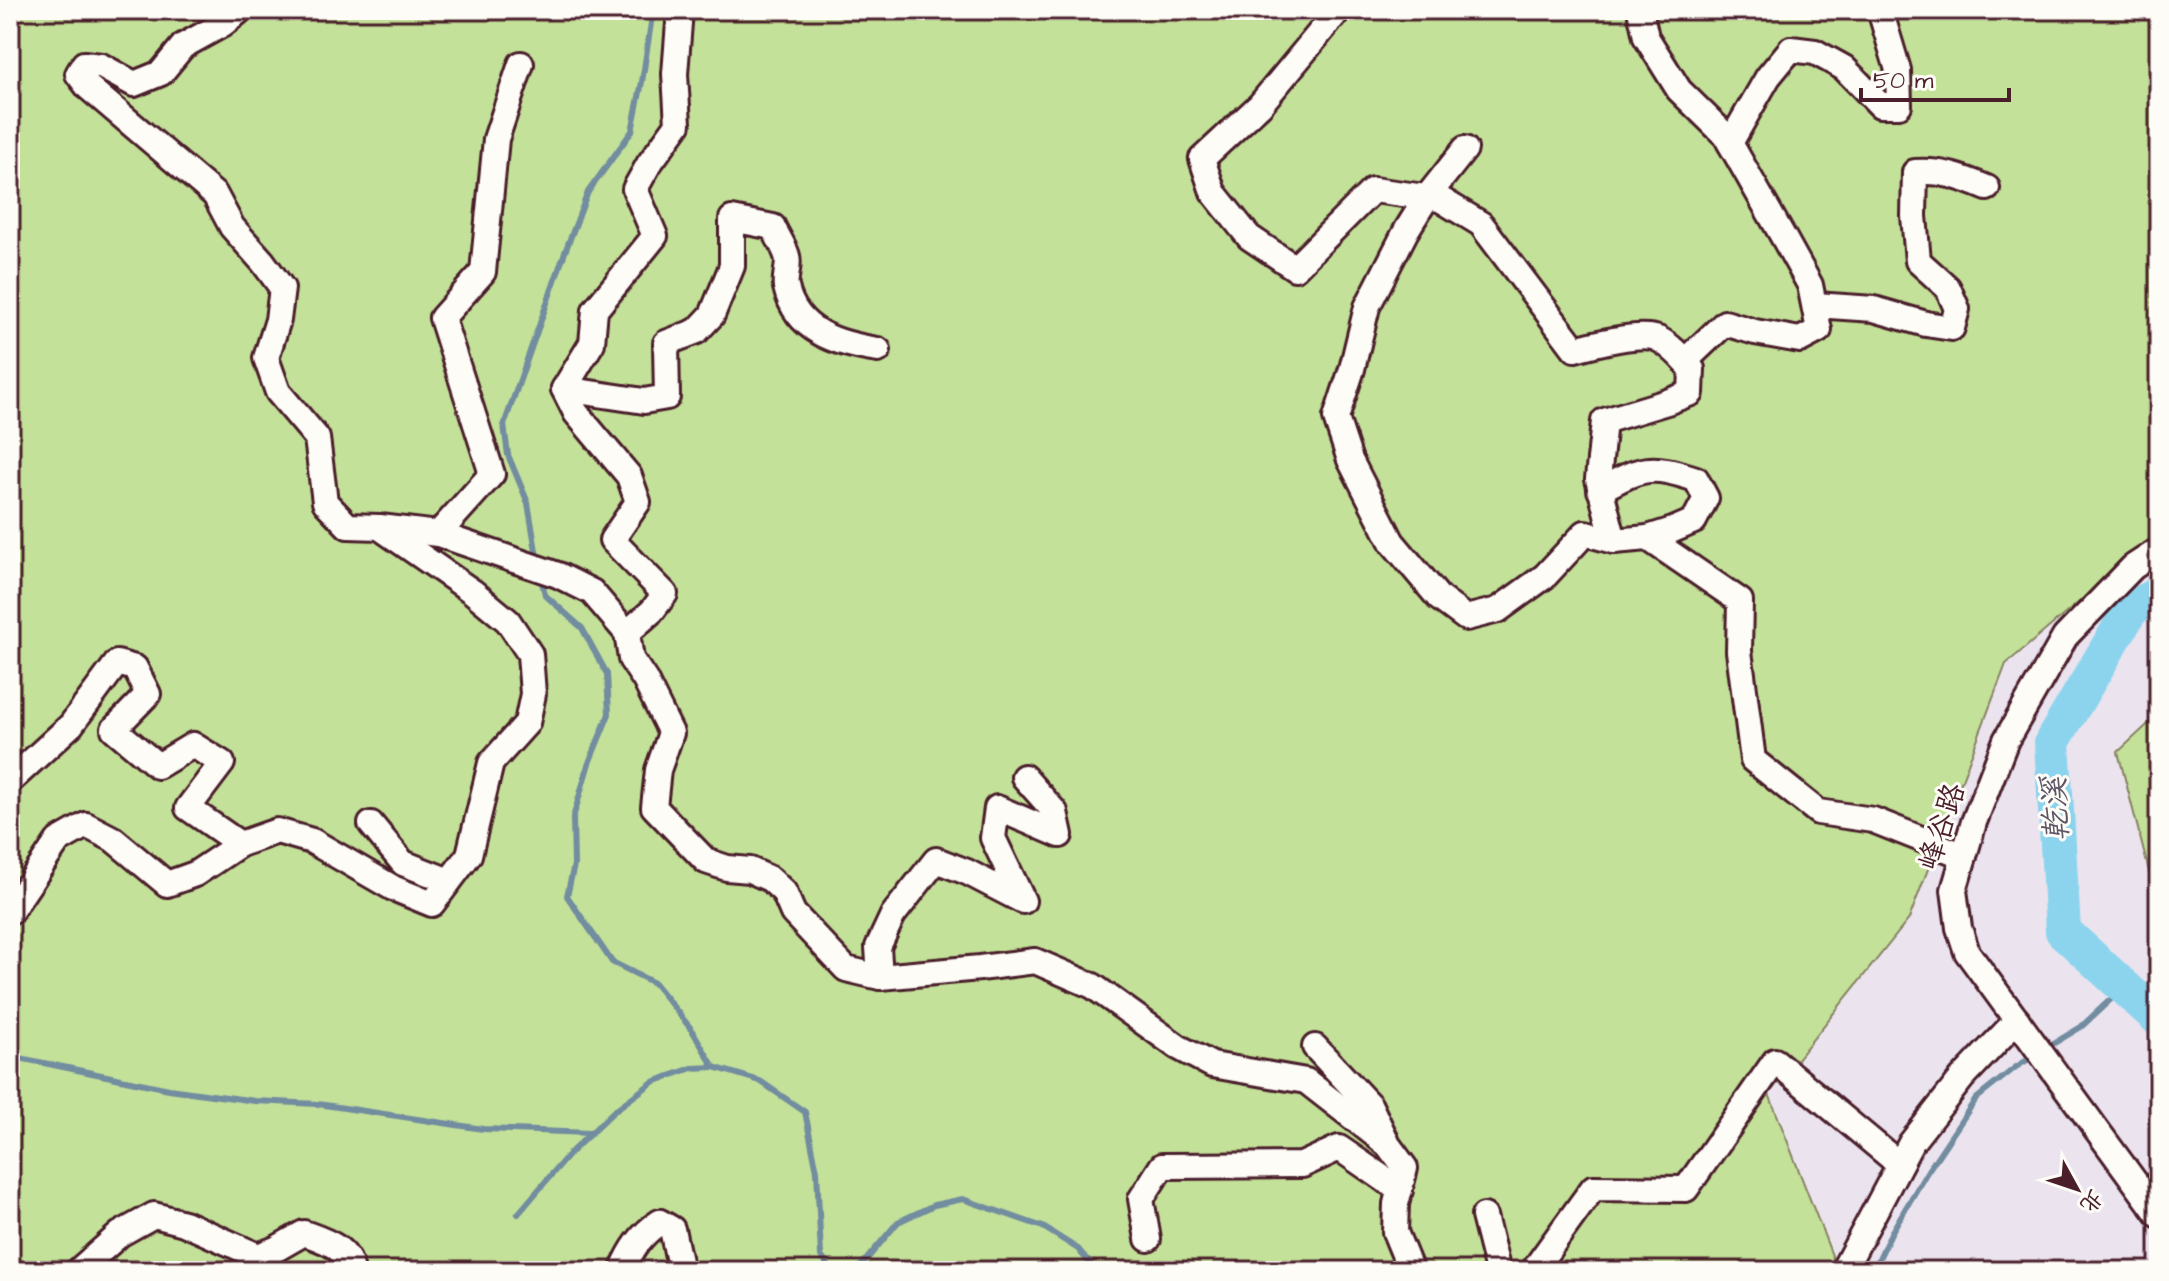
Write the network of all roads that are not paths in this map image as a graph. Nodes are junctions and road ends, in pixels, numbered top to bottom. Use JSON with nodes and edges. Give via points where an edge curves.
{"nodes":[{"id":1,"x":236,"y":10,"type":"edge"},
{"id":2,"x":680,"y":10,"type":"edge"},
{"id":3,"x":1336,"y":10,"type":"edge"},
{"id":4,"x":1640,"y":10,"type":"edge"},
{"id":5,"x":1880,"y":10,"type":"edge"},
{"id":6,"x":521,"y":64,"type":"dead end"},
{"id":7,"x":1730,"y":143,"type":"junction"},
{"id":8,"x":1465,"y":149,"type":"dead end"},
{"id":9,"x":1987,"y":188,"type":"dead end"},
{"id":10,"x":1427,"y":197,"type":"junction"},
{"id":11,"x":1815,"y":305,"type":"junction"},
{"id":12,"x":878,"y":350,"type":"dead end"},
{"id":13,"x":1685,"y":361,"type":"junction"},
{"id":14,"x":564,"y":389,"type":"junction"},
{"id":15,"x":1600,"y":490,"type":"junction"},
{"id":16,"x":380,"y":527,"type":"junction"},
{"id":17,"x":438,"y":534,"type":"junction"},
{"id":18,"x":1648,"y":538,"type":"junction"},
{"id":19,"x":1614,"y":541,"type":"junction"},
{"id":20,"x":2159,"y":550,"type":"edge"},
{"id":21,"x":627,"y":633,"type":"junction"},
{"id":22,"x":1024,"y":777,"type":"dead end"},
{"id":23,"x":10,"y":781,"type":"edge"},
{"id":24,"x":371,"y":824,"type":"dead end"},
{"id":25,"x":240,"y":844,"type":"junction"},
{"id":26,"x":1964,"y":856,"type":"junction"},
{"id":27,"x":449,"y":881,"type":"junction"},
{"id":28,"x":10,"y":912,"type":"edge"},
{"id":29,"x":880,"y":977,"type":"junction"},
{"id":30,"x":2017,"y":1020,"type":"junction"},
{"id":31,"x":1315,"y":1047,"type":"dead end"},
{"id":32,"x":1388,"y":1145,"type":"junction"},
{"id":33,"x":1899,"y":1164,"type":"junction"},
{"id":34,"x":1400,"y":1190,"type":"junction"},
{"id":35,"x":2159,"y":1215,"type":"edge"},
{"id":36,"x":1484,"y":1216,"type":"dead end"},
{"id":37,"x":1148,"y":1239,"type":"dead end"},
{"id":38,"x":78,"y":1271,"type":"edge"},
{"id":39,"x":352,"y":1271,"type":"edge"},
{"id":40,"x":622,"y":1271,"type":"edge"},
{"id":41,"x":681,"y":1271,"type":"edge"},
{"id":42,"x":1411,"y":1271,"type":"edge"},
{"id":43,"x":1498,"y":1271,"type":"edge"},
{"id":44,"x":1533,"y":1271,"type":"edge"},
{"id":45,"x":1843,"y":1271,"type":"edge"}],
"edges":[{"from":1,"to":16,"type":"street","via":[[223,24],[183,46],[161,73],[134,84],[101,66],[84,64],[78,74],[215,195],[232,227],[282,288],[266,358],[278,392],[317,438],[325,502],[348,526]]},
{"from":2,"to":14,"type":"street","via":[[678,124],[635,189],[655,236],[595,310],[592,343]]},
{"from":3,"to":10,"type":"street","via":[[1260,105],[1202,159],[1213,192],[1249,237],[1295,268],[1373,190]]},
{"from":4,"to":7,"type":"street","via":[[1646,37],[1679,90]]},
{"from":5,"to":7,"type":"street","via":[[1898,70],[1899,105],[1880,105],[1844,68],[1815,52],[1791,49],[1768,77]]},
{"from":6,"to":17,"type":"street","via":[[496,139],[483,272],[442,318],[492,474]]},
{"from":7,"to":11,"type":"street","via":[[1810,285]]},
{"from":8,"to":10,"type":"street"},
{"from":9,"to":11,"type":"street","via":[[1952,174],[1915,172],[1918,261],[1948,288],[1957,309],[1952,328],[1874,309]]},
{"from":10,"to":13,"type":"street","via":[[1440,199],[1481,224],[1575,349],[1655,337]]},
{"from":10,"to":19,"type":"street","via":[[1367,307],[1336,418],[1350,460],[1392,542],[1439,598],[1466,618],[1498,610],[1545,576],[1585,533]]},
{"from":11,"to":13,"type":"street","via":[[1819,330],[1800,340],[1725,323]]},
{"from":12,"to":14,"type":"street","via":[[850,346],[817,332],[796,313],[785,285],[788,257],[773,227],[732,219],[732,266],[712,315],[697,331],[666,343],[667,397],[644,401]]},
{"from":13,"to":15,"type":"street","via":[[1692,369],[1691,393],[1604,421]]},
{"from":14,"to":21,"type":"street","via":[[576,413],[629,476],[638,502],[612,540],[665,594]]},
{"from":15,"to":18,"type":"street","via":[[1635,471],[1665,469],[1696,479],[1706,498],[1694,521]]},
{"from":15,"to":19,"type":"street"},
{"from":16,"to":17,"type":"street"},
{"from":16,"to":27,"type":"street","via":[[508,621],[530,654],[533,694],[527,723],[491,763],[469,855]]},
{"from":17,"to":21,"type":"street","via":[[553,573],[592,592]]},
{"from":18,"to":19,"type":"street"},
{"from":18,"to":26,"type":"street","via":[[1740,601],[1739,651],[1753,760],[1818,812],[1873,820]]},
{"from":20,"to":26,"type":"street","name":"峰谷路","via":[[2133,567],[2065,637],[2006,740]]},
{"from":21,"to":29,"type":"street","via":[[631,659],[671,733],[658,770],[654,807],[706,861],[770,879],[784,892],[793,913],[846,969]]},
{"from":22,"to":29,"type":"street","via":[[1055,812],[1060,835],[997,808],[993,838],[1023,901],[936,860],[893,915],[878,947]]},
{"from":23,"to":25,"type":"street","via":[[71,725],[117,663],[135,668],[148,694],[114,729],[158,766],[193,745],[222,763],[188,808]]},
{"from":24,"to":27,"type":"street","via":[[403,863]]},
{"from":25,"to":27,"type":"street","via":[[277,831],[312,841],[432,904]]},
{"from":25,"to":28,"type":"street","via":[[195,874],[167,884],[113,839],[86,825],[58,841]]},
{"from":26,"to":30,"type":"street","name":"峰谷路","via":[[1954,890],[1959,928],[1967,952]]},
{"from":29,"to":32,"type":"street","via":[[1035,961],[1093,986],[1212,1065],[1306,1081]]},
{"from":30,"to":33,"type":"street","via":[[1962,1078]]},
{"from":30,"to":35,"type":"street","name":"峰谷路"},
{"from":31,"to":32,"type":"street","via":[[1370,1106]]},
{"from":32,"to":34,"type":"street","via":[[1405,1168]]},
{"from":33,"to":44,"type":"street","via":[[1775,1061],[1686,1189],[1593,1188]]},
{"from":33,"to":45,"type":"street"},
{"from":34,"to":37,"type":"street","via":[[1339,1148],[1302,1165],[1162,1166],[1141,1199]]},
{"from":34,"to":42,"type":"street","via":[[1395,1232]]},
{"from":36,"to":43,"type":"street"},
{"from":38,"to":39,"type":"street","via":[[120,1234],[154,1215],[258,1256],[304,1233],[330,1242],[349,1259]]},
{"from":40,"to":41,"type":"street","via":[[644,1232],[660,1222],[672,1229]]}]}
